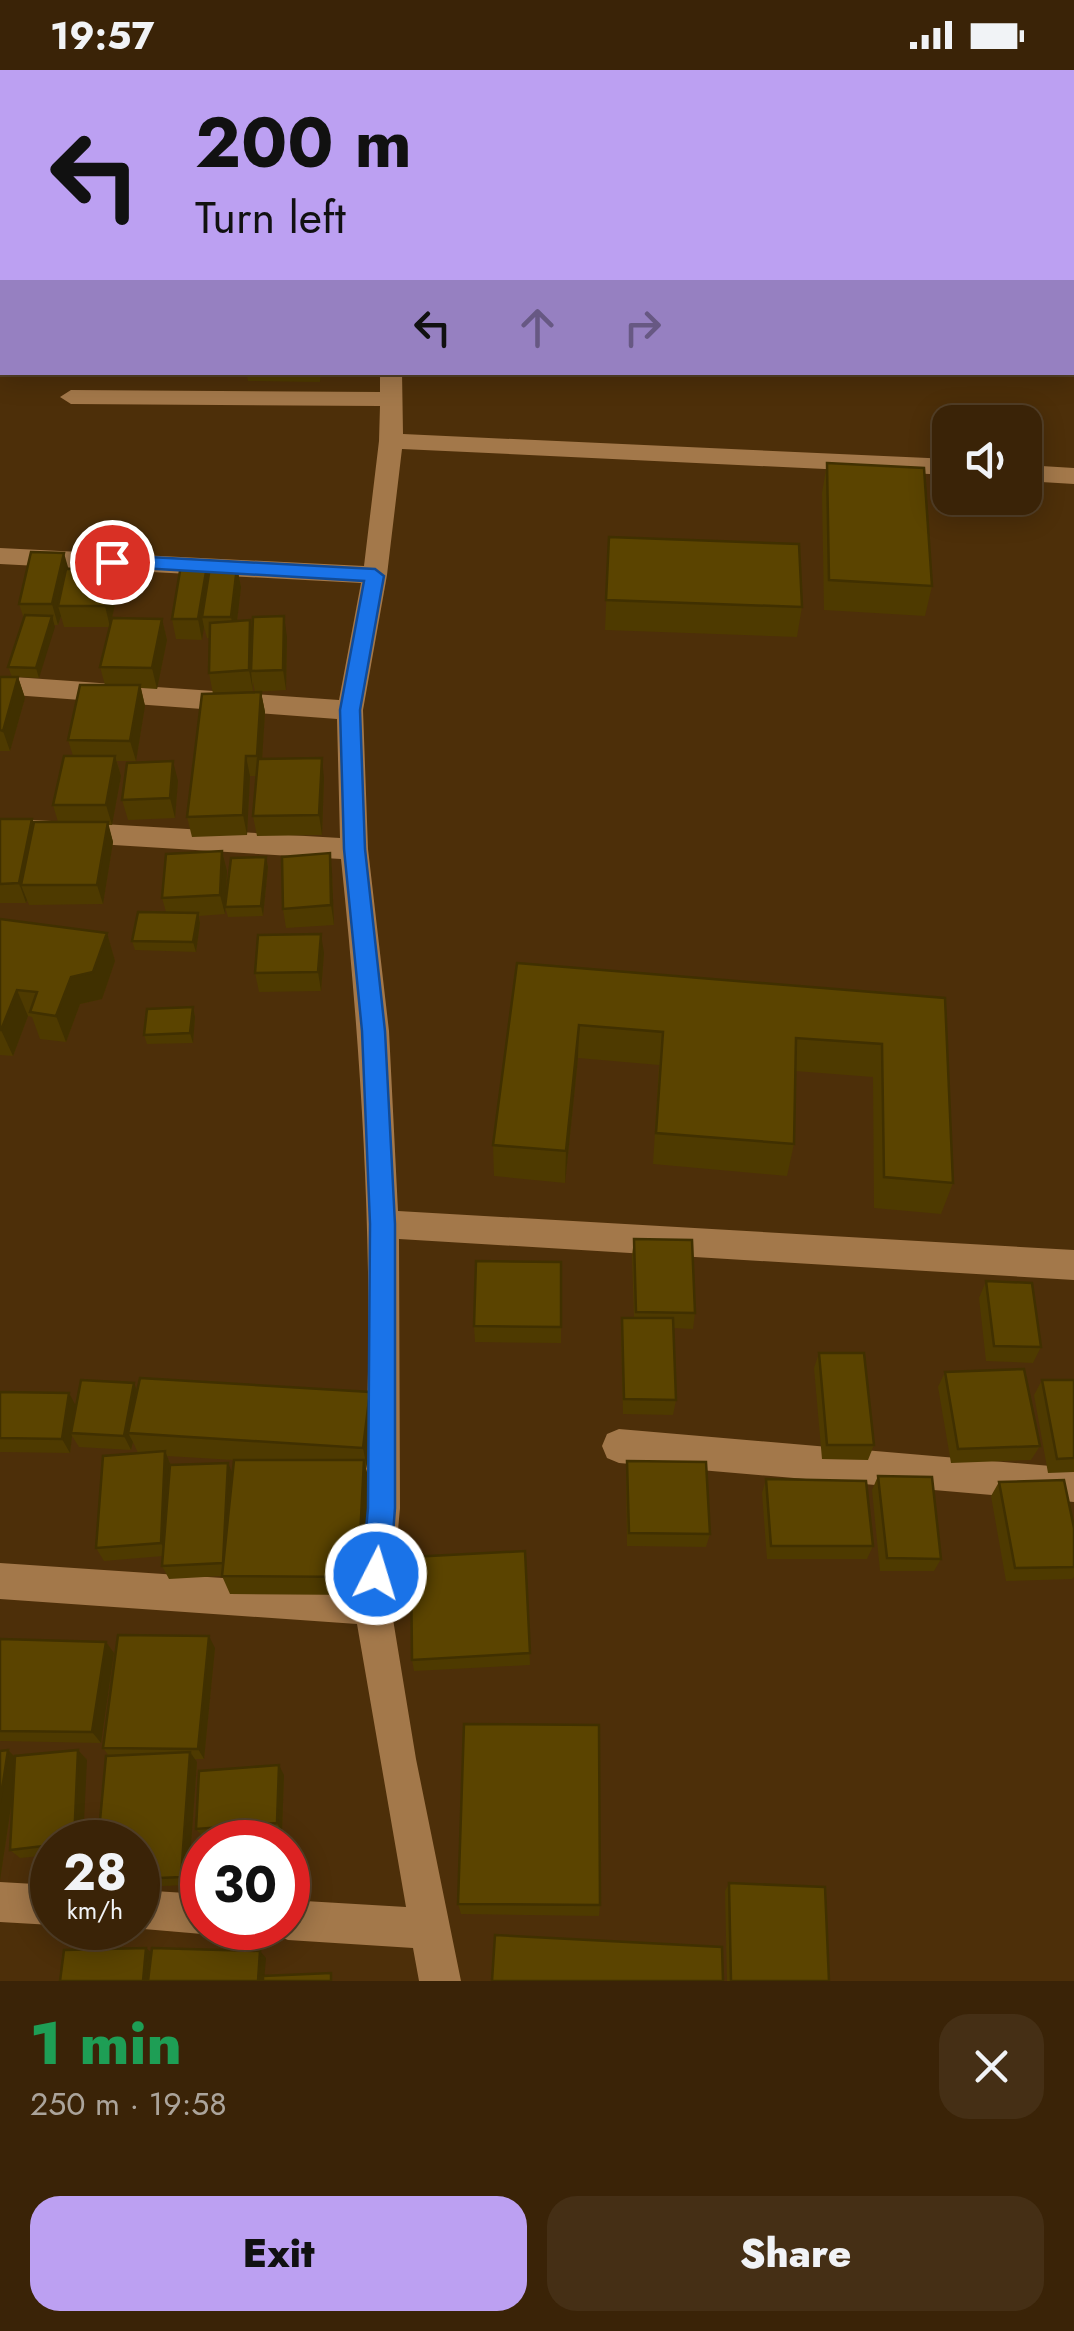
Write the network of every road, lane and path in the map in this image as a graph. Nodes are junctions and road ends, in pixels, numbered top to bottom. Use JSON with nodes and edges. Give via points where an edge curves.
{"nodes":[{"id":1,"x":391,"y":386,"type":"edge"},
{"id":2,"x":70,"y":397,"type":"dead end"},
{"id":3,"x":391,"y":441,"type":"junction"},
{"id":4,"x":932,"y":466,"type":"edge"},
{"id":5,"x":1042,"y":474,"type":"edge"},
{"id":6,"x":1074,"y":476,"type":"edge"},
{"id":7,"x":0,"y":556,"type":"edge"},
{"id":8,"x":375,"y":576,"type":"junction"},
{"id":9,"x":0,"y":685,"type":"edge"},
{"id":10,"x":350,"y":710,"type":"junction"},
{"id":11,"x":0,"y":828,"type":"edge"},
{"id":12,"x":354,"y":849,"type":"junction"},
{"id":13,"x":383,"y":1224,"type":"junction"},
{"id":14,"x":1074,"y":1266,"type":"edge"},
{"id":15,"x":618,"y":1446,"type":"dead end"},
{"id":16,"x":1074,"y":1485,"type":"edge"},
{"id":17,"x":0,"y":1581,"type":"edge"},
{"id":18,"x":373,"y":1607,"type":"junction"},
{"id":19,"x":0,"y":1902,"type":"edge"},
{"id":20,"x":30,"y":1904,"type":"edge"},
{"id":21,"x":310,"y":1921,"type":"edge"},
{"id":22,"x":431,"y":1929,"type":"junction"},
{"id":23,"x":440,"y":1981,"type":"edge"}],
"edges":[{"from":1,"to":2,"type":"street"},
{"from":1,"to":3,"type":"street"},
{"from":3,"to":4,"type":"street"},
{"from":3,"to":8,"type":"street"},
{"from":5,"to":6,"type":"street"},
{"from":7,"to":8,"type":"street"},
{"from":8,"to":10,"type":"street"},
{"from":9,"to":10,"type":"street"},
{"from":10,"to":12,"type":"street"},
{"from":11,"to":12,"type":"street"},
{"from":12,"to":13,"type":"street","via":[[374,1031]]},
{"from":13,"to":14,"type":"street"},
{"from":13,"to":18,"type":"street","via":[[382,1508]]},
{"from":15,"to":16,"type":"street"},
{"from":17,"to":18,"type":"street"},
{"from":18,"to":22,"type":"street"},
{"from":19,"to":20,"type":"street"},
{"from":21,"to":22,"type":"street"},
{"from":22,"to":23,"type":"street"}]}
